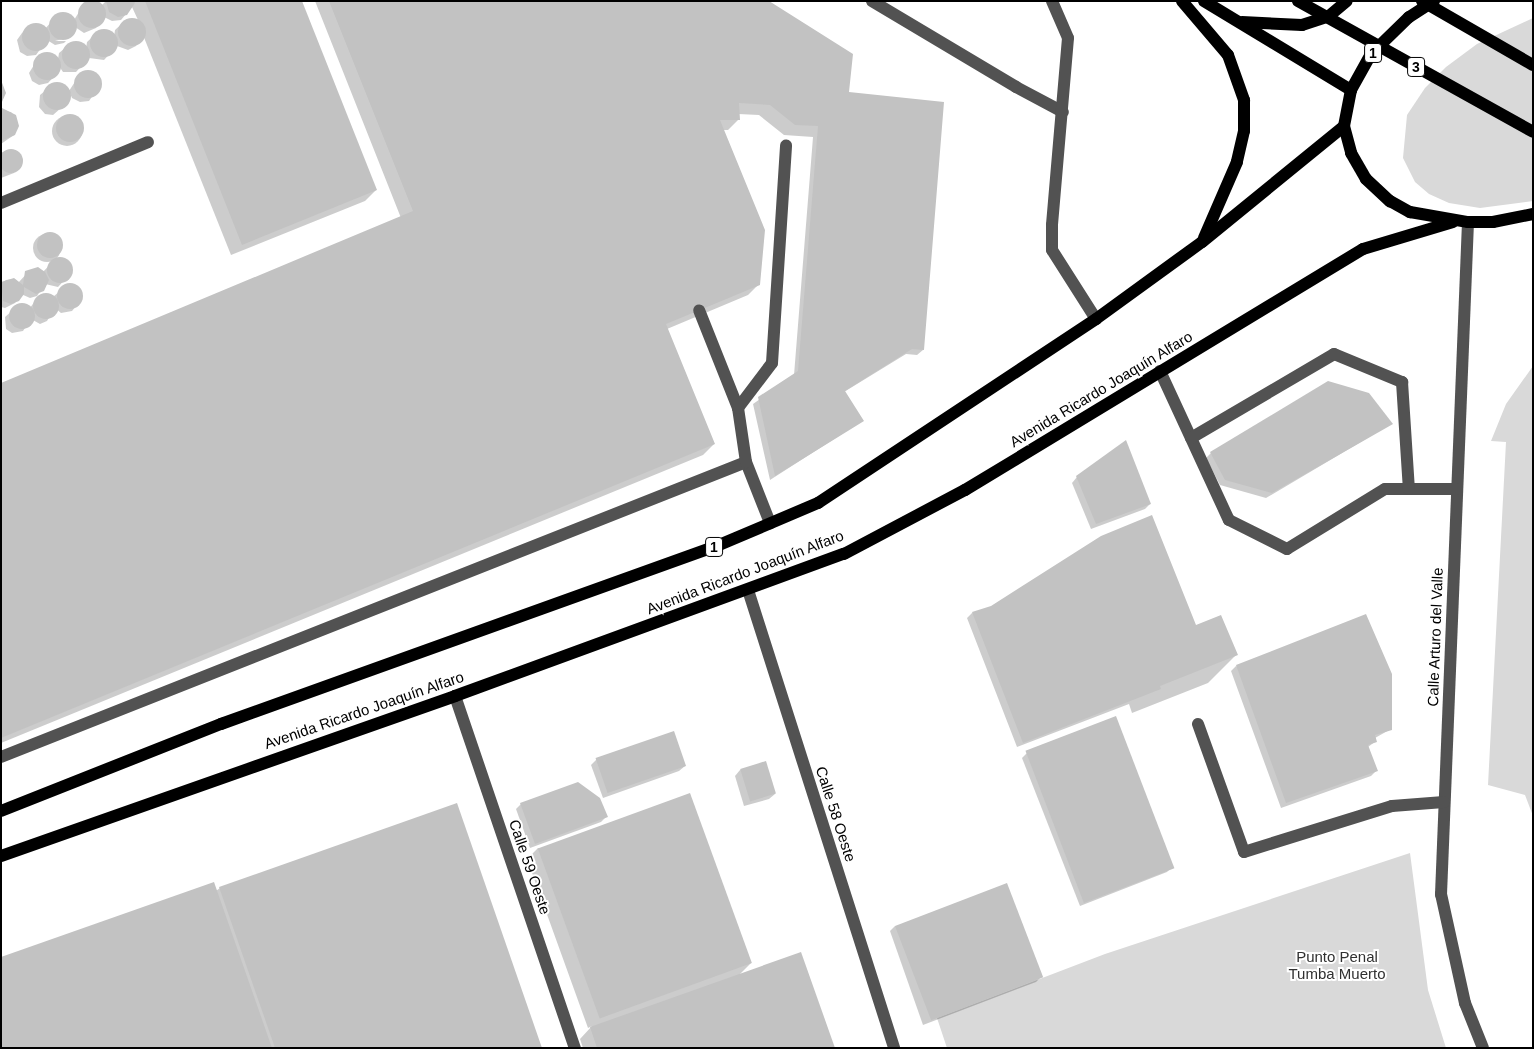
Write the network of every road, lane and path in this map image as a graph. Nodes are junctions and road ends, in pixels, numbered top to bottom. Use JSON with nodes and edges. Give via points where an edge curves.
{"nodes":[{"id":1,"x":872,"y":1,"type":"edge"},
{"id":2,"x":1052,"y":1,"type":"edge"},
{"id":3,"x":1182,"y":1,"type":"edge"},
{"id":4,"x":1204,"y":1,"type":"edge"},
{"id":5,"x":1298,"y":1,"type":"edge"},
{"id":6,"x":1348,"y":1,"type":"edge"},
{"id":7,"x":1422,"y":1,"type":"edge"},
{"id":8,"x":1434,"y":1,"type":"edge"},
{"id":9,"x":1240,"y":22,"type":"junction"},
{"id":10,"x":1533,"y":65,"type":"edge"},
{"id":11,"x":1351,"y":90,"type":"junction"},
{"id":12,"x":1064,"y":112,"type":"junction"},
{"id":13,"x":1344,"y":126,"type":"junction"},
{"id":14,"x":1533,"y":132,"type":"edge"},
{"id":15,"x":148,"y":142,"type":"dead end"},
{"id":16,"x":786,"y":145,"type":"dead end"},
{"id":17,"x":1,"y":202,"type":"edge"},
{"id":18,"x":1530,"y":217,"type":"edge"},
{"id":19,"x":1453,"y":222,"type":"junction"},
{"id":20,"x":1468,"y":222,"type":"junction"},
{"id":21,"x":1202,"y":242,"type":"junction"},
{"id":22,"x":699,"y":310,"type":"dead end"},
{"id":23,"x":1096,"y":319,"type":"junction"},
{"id":24,"x":1160,"y":371,"type":"junction"},
{"id":25,"x":738,"y":408,"type":"junction"},
{"id":26,"x":1191,"y":438,"type":"junction"},
{"id":27,"x":746,"y":462,"type":"junction"},
{"id":28,"x":1457,"y":488,"type":"junction"},
{"id":29,"x":1409,"y":489,"type":"junction"},
{"id":30,"x":770,"y":523,"type":"junction"},
{"id":31,"x":748,"y":590,"type":"junction"},
{"id":32,"x":455,"y":696,"type":"junction"},
{"id":33,"x":1198,"y":724,"type":"dead end"},
{"id":34,"x":1,"y":757,"type":"edge"},
{"id":35,"x":1444,"y":802,"type":"junction"},
{"id":36,"x":1,"y":811,"type":"edge"},
{"id":37,"x":1,"y":856,"type":"edge"},
{"id":38,"x":575,"y":1048,"type":"edge"},
{"id":39,"x":894,"y":1048,"type":"edge"},
{"id":40,"x":1483,"y":1048,"type":"edge"}],
"edges":[{"from":1,"to":12,"type":"lane","via":[[1016,88]]},
{"from":2,"to":12,"type":"lane","via":[[1068,38]]},
{"from":3,"to":21,"type":"main road","via":[[1228,55],[1244,100],[1244,131],[1237,162]]},
{"from":4,"to":9,"type":"main road"},
{"from":5,"to":14,"type":"main road","number":"3"},
{"from":6,"to":9,"type":"main road","via":[[1329,16],[1302,25]]},
{"from":7,"to":10,"type":"main road"},
{"from":8,"to":11,"type":"main road","number":"1","via":[[1409,17],[1371,54]]},
{"from":9,"to":11,"type":"main road"},
{"from":11,"to":13,"type":"main road","number":"1"},
{"from":12,"to":23,"type":"lane","via":[[1052,250]]},
{"from":13,"to":19,"type":"main road","via":[[1351,153],[1366,179],[1390,201],[1410,212]]},
{"from":13,"to":21,"type":"main road","number":"1"},
{"from":15,"to":17,"type":"lane"},
{"from":16,"to":25,"type":"lane","via":[[772,363]]},
{"from":18,"to":20,"type":"main road"},
{"from":19,"to":20,"type":"main road"},
{"from":19,"to":24,"type":"main road","name":"Avenida Ricardo Joaquín Alfaro","via":[[1363,249]]},
{"from":20,"to":28,"type":"lane","name":"Calle Arturo del Valle"},
{"from":21,"to":23,"type":"main road","number":"1"},
{"from":22,"to":25,"type":"lane"},
{"from":23,"to":30,"type":"main road","number":"1","via":[[818,503]]},
{"from":24,"to":26,"type":"lane"},
{"from":24,"to":31,"type":"main road","name":"Avenida Ricardo Joaquín Alfaro","via":[[965,490],[844,554]]},
{"from":25,"to":27,"type":"lane"},
{"from":26,"to":29,"type":"lane","via":[[1229,520],[1287,549],[1385,489]]},
{"from":26,"to":29,"type":"lane","via":[[1334,354],[1402,382]]},
{"from":27,"to":30,"type":"lane"},
{"from":27,"to":34,"type":"lane"},
{"from":28,"to":29,"type":"lane"},
{"from":28,"to":35,"type":"lane","name":"Calle Arturo del Valle"},
{"from":30,"to":36,"type":"main road","number":"1","via":[[479,634],[221,724]]},
{"from":31,"to":32,"type":"main road","name":"Avenida Ricardo Joaquín Alfaro"},
{"from":31,"to":39,"type":"lane","name":"Calle 58 Oeste"},
{"from":32,"to":37,"type":"main road","name":"Avenida Ricardo Joaquín Alfaro"},
{"from":32,"to":38,"type":"lane","name":"Calle 59 Oeste"},
{"from":33,"to":35,"type":"lane","via":[[1244,852],[1392,806]]},
{"from":35,"to":40,"type":"lane","name":"Calle Arturo del Valle","via":[[1441,894],[1465,1004]]}]}
